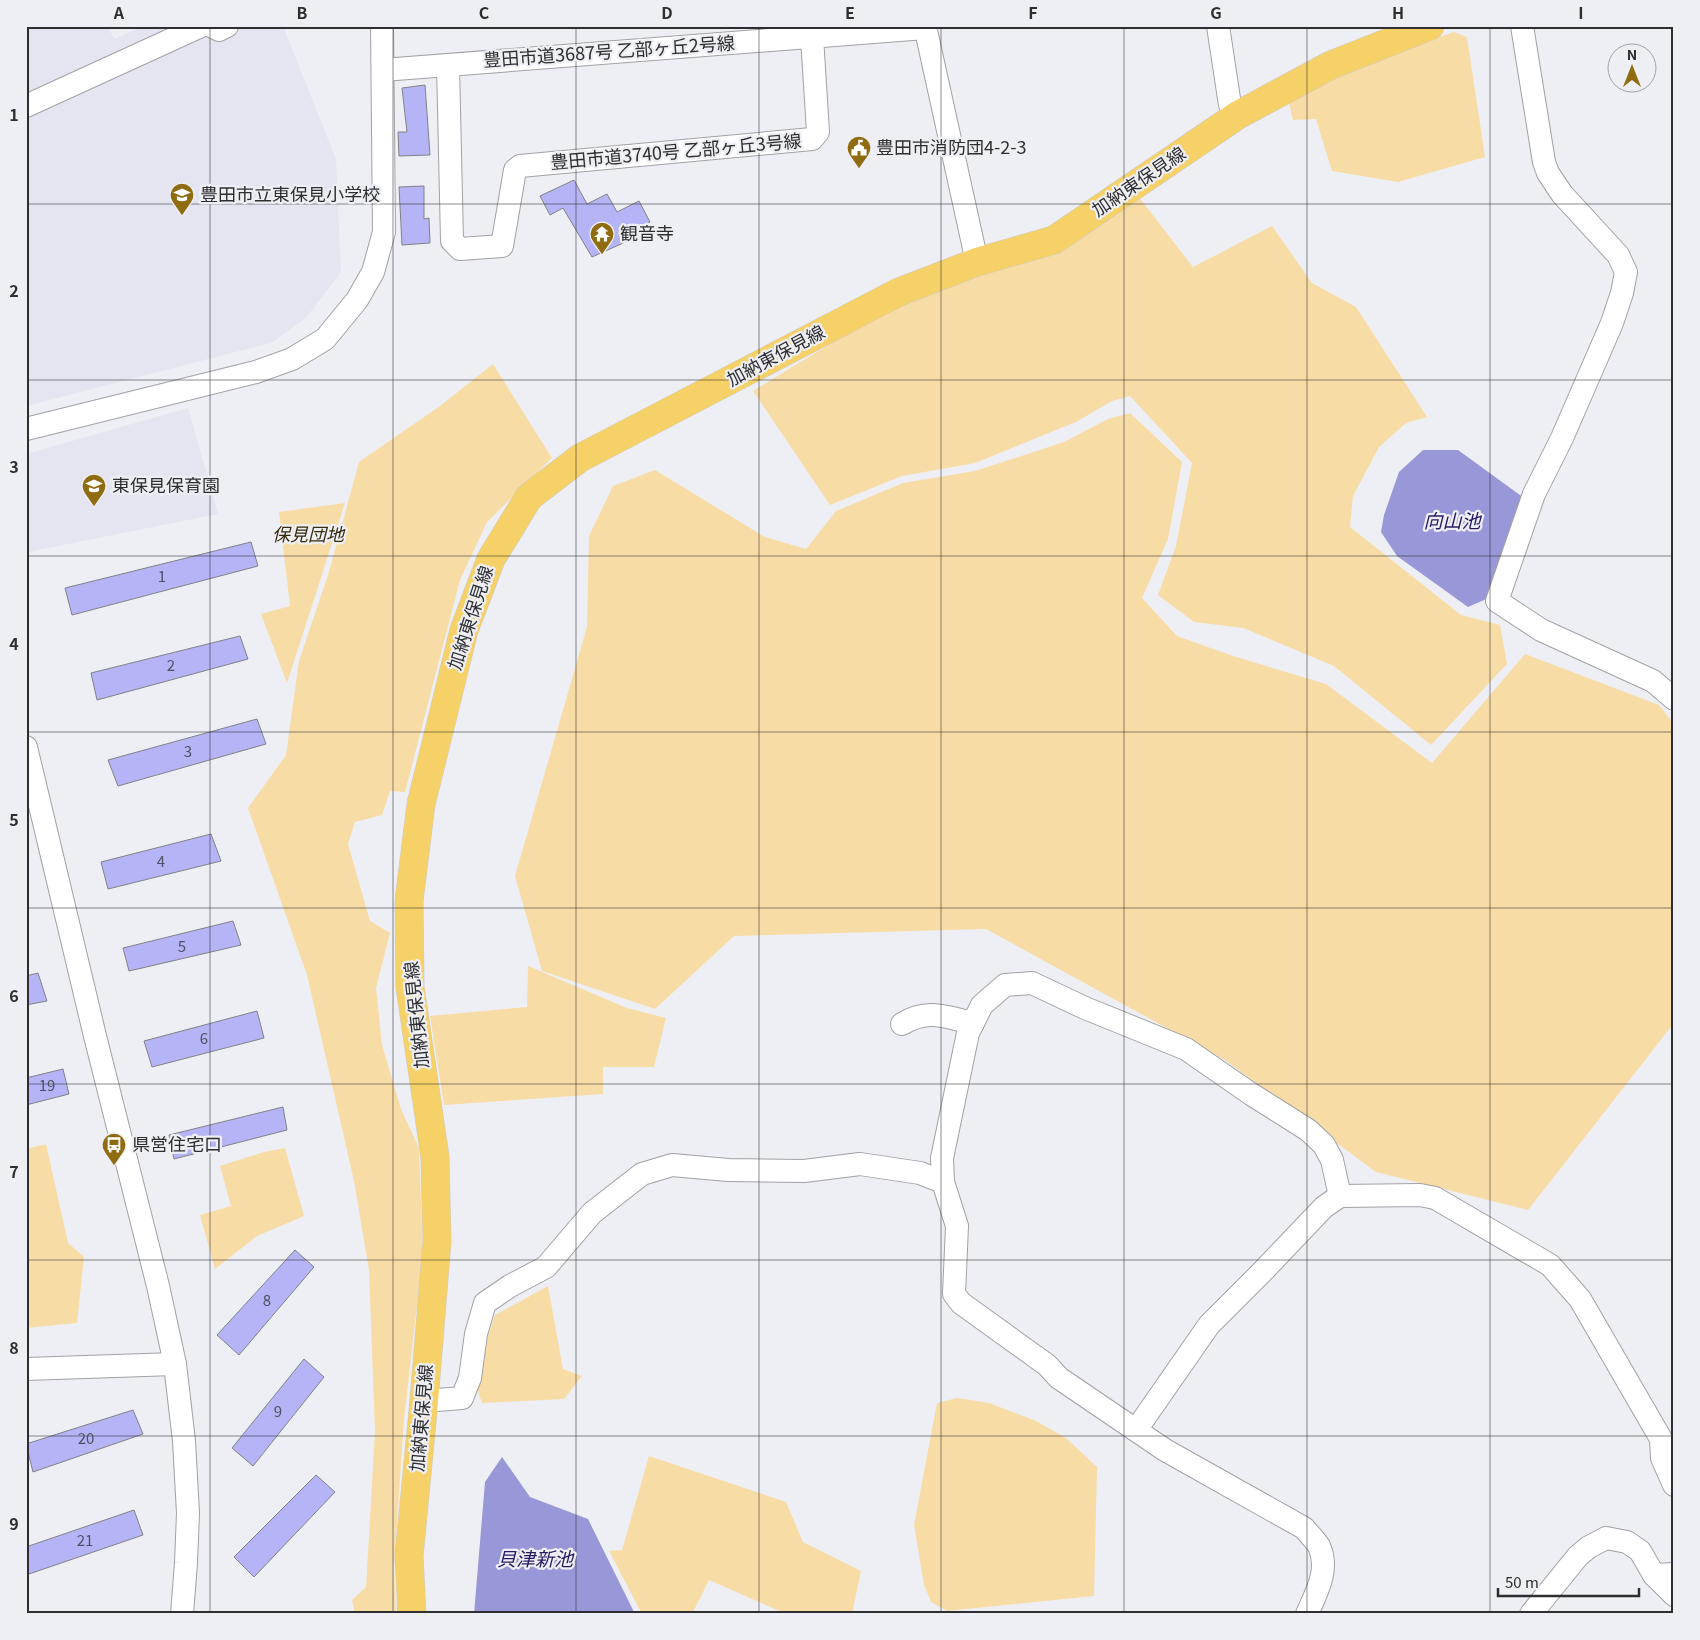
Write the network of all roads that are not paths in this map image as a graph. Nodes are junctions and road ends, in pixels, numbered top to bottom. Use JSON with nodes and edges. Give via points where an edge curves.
{"nodes":[{"id":1,"x":201,"y":26,"type":"edge"},
{"id":2,"x":211,"y":26,"type":"edge"},
{"id":3,"x":227,"y":26,"type":"edge"},
{"id":4,"x":382,"y":26,"type":"edge"},
{"id":5,"x":1218,"y":26,"type":"edge"},
{"id":6,"x":1430,"y":26,"type":"edge"},
{"id":7,"x":1522,"y":26,"type":"edge"},
{"id":8,"x":925,"y":27,"type":"edge"},
{"id":9,"x":812,"y":37,"type":"junction"},
{"id":10,"x":448,"y":65,"type":"junction"},
{"id":11,"x":383,"y":70,"type":"junction"},
{"id":12,"x":26,"y":106,"type":"edge"},
{"id":13,"x":1238,"y":115,"type":"junction"},
{"id":14,"x":977,"y":262,"type":"junction"},
{"id":15,"x":26,"y":429,"type":"edge"},
{"id":16,"x":1674,"y":699,"type":"edge"},
{"id":17,"x":26,"y":748,"type":"edge"},
{"id":18,"x":902,"y":1024,"type":"dead end"},
{"id":19,"x":972,"y":1024,"type":"junction"},
{"id":20,"x":943,"y":1182,"type":"junction"},
{"id":21,"x":1340,"y":1196,"type":"junction"},
{"id":22,"x":175,"y":1364,"type":"junction"},
{"id":23,"x":26,"y":1369,"type":"edge"},
{"id":24,"x":424,"y":1401,"type":"junction"},
{"id":25,"x":1136,"y":1430,"type":"junction"},
{"id":26,"x":1667,"y":1438,"type":"edge"},
{"id":27,"x":1674,"y":1485,"type":"edge"},
{"id":28,"x":1664,"y":1574,"type":"edge"},
{"id":29,"x":1674,"y":1595,"type":"edge"},
{"id":30,"x":182,"y":1614,"type":"edge"},
{"id":31,"x":412,"y":1614,"type":"edge"},
{"id":32,"x":1307,"y":1614,"type":"edge"},
{"id":33,"x":1531,"y":1614,"type":"edge"}],
"edges":[{"from":1,"to":12,"type":"street"},
{"from":2,"to":3,"type":"street","via":[[218,30]]},
{"from":4,"to":11,"type":"street"},
{"from":5,"to":13,"type":"street","via":[[1230,105]]},
{"from":6,"to":13,"type":"main road","name":"加納東保見線","via":[[1331,65]]},
{"from":7,"to":16,"type":"street","via":[[1548,173],[1562,194],[1618,255],[1626,272],[1612,323],[1534,494],[1497,601],[1541,630],[1653,681]]},
{"from":8,"to":9,"type":"street","name":"豊田市道3687号 乙部ヶ丘2号線"},
{"from":8,"to":14,"type":"street"},
{"from":9,"to":10,"type":"street","name":"豊田市道3687号 乙部ヶ丘2号線"},
{"from":9,"to":10,"type":"street","name":"豊田市道3740号 乙部ヶ丘3号線","via":[[818,132],[812,139],[520,166],[515,170],[502,246],[460,249],[452,241]]},
{"from":10,"to":11,"type":"street","name":"豊田市道3687号 乙部ヶ丘2号線"},
{"from":11,"to":15,"type":"street","via":[[384,232],[373,272],[357,300],[325,338],[292,358],[256,372]]},
{"from":13,"to":14,"type":"main road","name":"加納東保見線","via":[[1054,240]]},
{"from":14,"to":24,"type":"main road","name":"加納東保見線","via":[[899,292],[580,458],[530,497],[491,559],[464,630],[421,804],[409,901],[410,987],[435,1156],[437,1240]]},
{"from":17,"to":22,"type":"street"},
{"from":18,"to":19,"type":"street","via":[[922,1014]]},
{"from":19,"to":20,"type":"street","via":[[942,1158]]},
{"from":19,"to":21,"type":"street","via":[[982,1005],[1005,985],[1032,983],[1186,1049],[1308,1130],[1324,1145],[1332,1160]]},
{"from":20,"to":24,"type":"street","via":[[920,1173],[860,1164],[804,1171],[672,1165],[642,1174],[592,1213],[546,1267],[485,1303],[476,1334],[470,1378],[462,1398]]},
{"from":20,"to":25,"type":"street","via":[[957,1226],[953,1284],[956,1298],[1048,1364],[1060,1378]]},
{"from":21,"to":25,"type":"street","via":[[1324,1207],[1209,1324]]},
{"from":21,"to":26,"type":"street","via":[[1420,1195],[1435,1198],[1550,1265],[1580,1299]]},
{"from":22,"to":23,"type":"street"},
{"from":22,"to":30,"type":"street","via":[[188,1513]]},
{"from":24,"to":31,"type":"main road","name":"加納東保見線","via":[[409,1556]]},
{"from":25,"to":32,"type":"street","via":[[1165,1450],[1304,1528],[1318,1546],[1323,1565],[1322,1578]]},
{"from":26,"to":27,"type":"street","via":[[1662,1458]]},
{"from":28,"to":29,"type":"street"},
{"from":28,"to":33,"type":"street","via":[[1627,1542],[1606,1538],[1578,1556]]}]}
